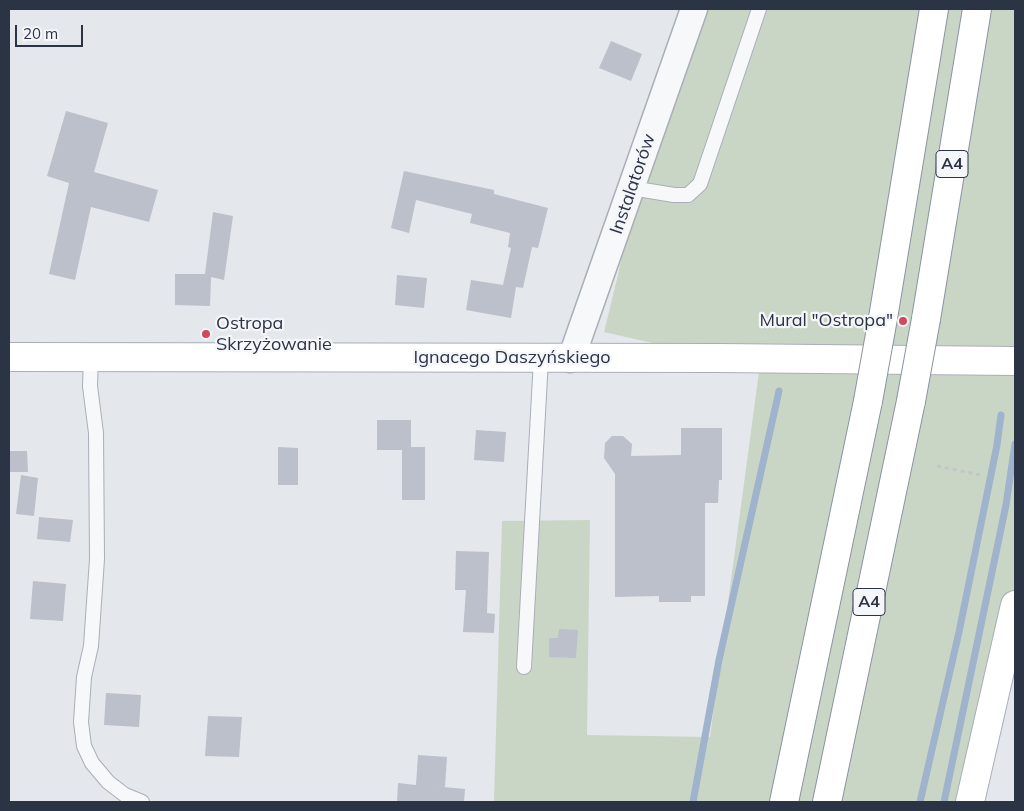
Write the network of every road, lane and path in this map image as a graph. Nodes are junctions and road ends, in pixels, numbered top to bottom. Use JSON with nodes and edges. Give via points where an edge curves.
{"nodes":[{"id":1,"x":694,"y":9,"type":"edge"},
{"id":2,"x":759,"y":9,"type":"edge"},
{"id":3,"x":934,"y":9,"type":"edge"},
{"id":4,"x":977,"y":9,"type":"edge"},
{"id":5,"x":631,"y":188,"type":"junction"},
{"id":6,"x":9,"y":357,"type":"edge"},
{"id":7,"x":91,"y":357,"type":"junction"},
{"id":8,"x":541,"y":359,"type":"junction"},
{"id":9,"x":571,"y":359,"type":"junction"},
{"id":10,"x":1015,"y":361,"type":"edge"},
{"id":11,"x":937,"y":466,"type":"dead end"},
{"id":12,"x":981,"y":475,"type":"dead end"},
{"id":13,"x":1015,"y":605,"type":"edge"},
{"id":14,"x":524,"y":668,"type":"dead end"},
{"id":15,"x":142,"y":802,"type":"edge"},
{"id":16,"x":784,"y":802,"type":"edge"},
{"id":17,"x":827,"y":802,"type":"edge"},
{"id":18,"x":970,"y":802,"type":"edge"}],
"edges":[{"from":1,"to":5,"type":"street","name":"Instalatorów"},
{"from":2,"to":5,"type":"lane","via":[[700,184],[688,194],[674,195]]},
{"from":3,"to":16,"type":"main road","number":"A4","bridge":true,"via":[[868,401]]},
{"from":4,"to":17,"type":"main road","number":"A4","bridge":true,"via":[[911,401]]},
{"from":5,"to":9,"type":"street","name":"Instalatorów"},
{"from":6,"to":7,"type":"main road","name":"Ignacego Daszyńskiego"},
{"from":7,"to":8,"type":"main road","name":"Ignacego Daszyńskiego"},
{"from":7,"to":15,"type":"lane","via":[[90,386],[96,434],[96,559],[91,646],[84,677],[81,722],[84,746],[92,763],[108,782],[125,795]]},
{"from":8,"to":9,"type":"main road","name":"Ignacego Daszyńskiego"},
{"from":8,"to":14,"type":"lane"},
{"from":9,"to":10,"type":"main road","name":"Ignacego Daszyńskiego"},
{"from":11,"to":12,"type":"path"},
{"from":13,"to":18,"type":"main road"}]}
